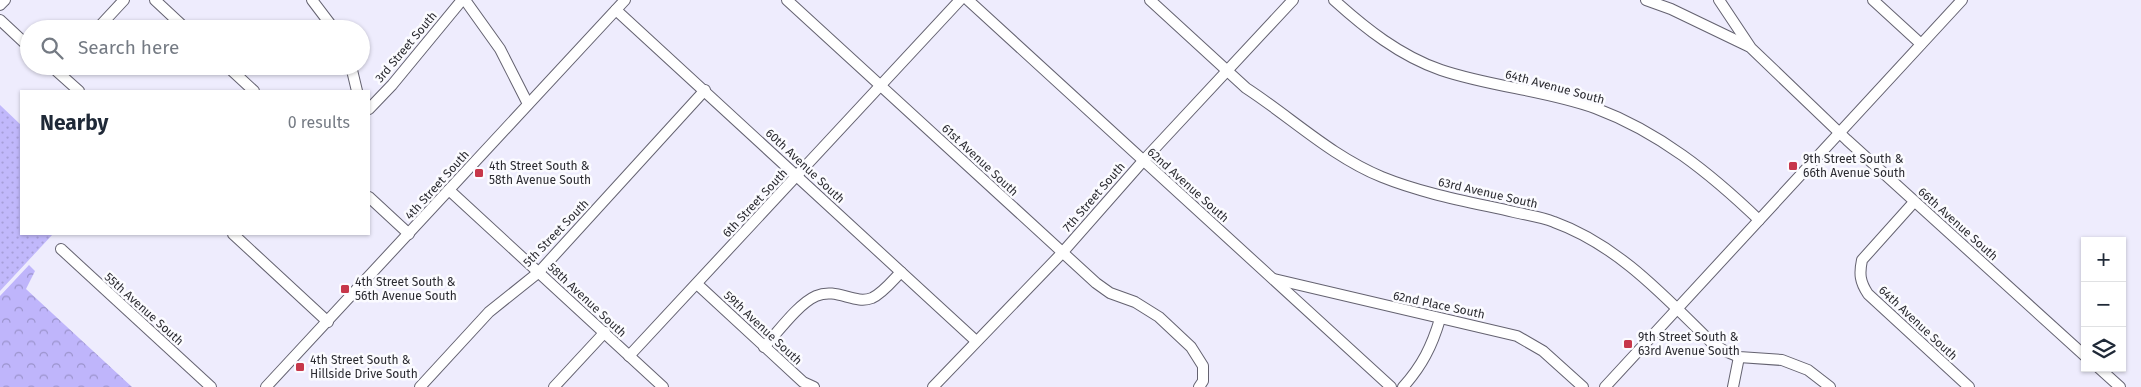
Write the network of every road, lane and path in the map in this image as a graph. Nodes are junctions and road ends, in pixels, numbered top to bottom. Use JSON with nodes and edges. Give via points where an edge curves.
{"nodes":[{"id":1,"x":5,"y":0,"type":"edge"},
{"id":2,"x":124,"y":0,"type":"edge"},
{"id":3,"x":155,"y":0,"type":"edge"},
{"id":4,"x":312,"y":0,"type":"edge"},
{"id":5,"x":463,"y":0,"type":"edge"},
{"id":6,"x":625,"y":0,"type":"edge"},
{"id":7,"x":787,"y":0,"type":"edge"},
{"id":8,"x":960,"y":0,"type":"edge"},
{"id":9,"x":968,"y":0,"type":"edge"},
{"id":10,"x":1150,"y":0,"type":"edge"},
{"id":11,"x":1293,"y":0,"type":"edge"},
{"id":12,"x":1334,"y":0,"type":"edge"},
{"id":13,"x":1646,"y":0,"type":"edge"},
{"id":14,"x":1719,"y":0,"type":"edge"},
{"id":15,"x":1873,"y":0,"type":"edge"},
{"id":16,"x":1962,"y":0,"type":"edge"},
{"id":17,"x":0,"y":5,"type":"edge"},
{"id":18,"x":616,"y":10,"type":"junction"},
{"id":19,"x":0,"y":20,"type":"edge"},
{"id":20,"x":106,"y":20,"type":"edge"},
{"id":21,"x":176,"y":20,"type":"edge"},
{"id":22,"x":327,"y":20,"type":"edge"},
{"id":23,"x":20,"y":39,"type":"edge"},
{"id":24,"x":1921,"y":44,"type":"junction"},
{"id":25,"x":1751,"y":48,"type":"junction"},
{"id":26,"x":1227,"y":70,"type":"junction"},
{"id":27,"x":64,"y":75,"type":"edge"},
{"id":28,"x":237,"y":75,"type":"edge"},
{"id":29,"x":353,"y":75,"type":"edge"},
{"id":30,"x":880,"y":86,"type":"junction"},
{"id":31,"x":78,"y":90,"type":"edge"},
{"id":32,"x":253,"y":90,"type":"edge"},
{"id":33,"x":357,"y":90,"type":"edge"},
{"id":34,"x":705,"y":90,"type":"junction"},
{"id":35,"x":528,"y":104,"type":"junction"},
{"id":36,"x":370,"y":108,"type":"edge"},
{"id":37,"x":1839,"y":133,"type":"junction"},
{"id":38,"x":1143,"y":161,"type":"junction"},
{"id":39,"x":798,"y":176,"type":"junction"},
{"id":40,"x":449,"y":190,"type":"junction"},
{"id":41,"x":370,"y":198,"type":"edge"},
{"id":42,"x":1914,"y":202,"type":"junction"},
{"id":43,"x":1759,"y":220,"type":"junction"},
{"id":44,"x":409,"y":234,"type":"junction"},
{"id":45,"x":234,"y":235,"type":"edge"},
{"id":46,"x":61,"y":249,"type":"dead end"},
{"id":47,"x":1062,"y":253,"type":"junction"},
{"id":48,"x":539,"y":272,"type":"junction"},
{"id":49,"x":901,"y":272,"type":"junction"},
{"id":50,"x":1273,"y":279,"type":"junction"},
{"id":51,"x":697,"y":284,"type":"junction"},
{"id":52,"x":1677,"y":309,"type":"junction"},
{"id":53,"x":1440,"y":319,"type":"junction"},
{"id":54,"x":328,"y":322,"type":"junction"},
{"id":55,"x":605,"y":332,"type":"junction"},
{"id":56,"x":976,"y":341,"type":"junction"},
{"id":57,"x":764,"y":348,"type":"junction"},
{"id":58,"x":2081,"y":352,"type":"edge"},
{"id":59,"x":629,"y":356,"type":"junction"},
{"id":60,"x":1739,"y":357,"type":"junction"},
{"id":61,"x":2103,"y":372,"type":"edge"},
{"id":62,"x":211,"y":387,"type":"edge"},
{"id":63,"x":266,"y":387,"type":"edge"},
{"id":64,"x":420,"y":387,"type":"edge"},
{"id":65,"x":554,"y":387,"type":"edge"},
{"id":66,"x":663,"y":387,"type":"edge"},
{"id":67,"x":814,"y":387,"type":"edge"},
{"id":68,"x":933,"y":387,"type":"edge"},
{"id":69,"x":1199,"y":387,"type":"edge"},
{"id":70,"x":1391,"y":387,"type":"edge"},
{"id":71,"x":1402,"y":387,"type":"edge"},
{"id":72,"x":1583,"y":387,"type":"edge"},
{"id":73,"x":1605,"y":387,"type":"edge"},
{"id":74,"x":1732,"y":387,"type":"edge"},
{"id":75,"x":1830,"y":387,"type":"edge"},
{"id":76,"x":1969,"y":387,"type":"edge"},
{"id":77,"x":2120,"y":387,"type":"edge"}],
"edges":[{"from":1,"to":17,"type":"street"},
{"from":2,"to":20,"type":"street"},
{"from":3,"to":21,"type":"street"},
{"from":4,"to":22,"type":"street"},
{"from":5,"to":35,"type":"street","via":[[500,49]]},
{"from":5,"to":36,"type":"street","name":"3rd Street South"},
{"from":6,"to":18,"type":"street","name":"4th Street South"},
{"from":7,"to":30,"type":"street","name":"61st Avenue South"},
{"from":8,"to":30,"type":"street","name":"6th Street South"},
{"from":9,"to":38,"type":"street","name":"62nd Avenue South"},
{"from":10,"to":26,"type":"street","name":"63rd Avenue South"},
{"from":11,"to":26,"type":"street","name":"7th Street South"},
{"from":12,"to":43,"type":"street","name":"64th Avenue South","via":[[1386,42],[1439,70],[1593,108],[1626,121],[1688,158],[1720,182]]},
{"from":13,"to":25,"type":"street","via":[[1671,8]]},
{"from":14,"to":25,"type":"street"},
{"from":15,"to":24,"type":"street"},
{"from":16,"to":24,"type":"street"},
{"from":18,"to":34,"type":"street","name":"60th Avenue South"},
{"from":18,"to":35,"type":"street","name":"4th Street South"},
{"from":19,"to":23,"type":"street"},
{"from":24,"to":37,"type":"street"},
{"from":25,"to":37,"type":"street","name":"66th Avenue South"},
{"from":26,"to":38,"type":"street","name":"7th Street South"},
{"from":26,"to":52,"type":"street","name":"63rd Avenue South","via":[[1246,88],[1349,162],[1404,186],[1553,221],[1580,233],[1617,255]]},
{"from":27,"to":31,"type":"street"},
{"from":28,"to":32,"type":"street"},
{"from":29,"to":33,"type":"street"},
{"from":30,"to":39,"type":"street","name":"6th Street South"},
{"from":30,"to":47,"type":"street","name":"61st Avenue South"},
{"from":34,"to":39,"type":"street","name":"60th Avenue South"},
{"from":34,"to":48,"type":"street","name":"5th Street South"},
{"from":35,"to":40,"type":"street","name":"4th Street South"},
{"from":37,"to":42,"type":"street","name":"66th Avenue South"},
{"from":37,"to":43,"type":"street"},
{"from":38,"to":47,"type":"street","name":"7th Street South"},
{"from":38,"to":50,"type":"street","name":"62nd Avenue South"},
{"from":39,"to":49,"type":"street","name":"60th Avenue South"},
{"from":39,"to":51,"type":"street","name":"6th Street South"},
{"from":40,"to":44,"type":"street","name":"4th Street South"},
{"from":40,"to":48,"type":"street","name":"58th Avenue South"},
{"from":41,"to":44,"type":"street"},
{"from":42,"to":58,"type":"street","name":"66th Avenue South"},
{"from":42,"to":76,"type":"street","name":"64th Avenue South","via":[[1862,260],[1862,284],[1868,294]]},
{"from":43,"to":52,"type":"street"},
{"from":44,"to":54,"type":"street","name":"4th Street South"},
{"from":45,"to":54,"type":"street"},
{"from":46,"to":62,"type":"street","name":"55th Avenue South"},
{"from":47,"to":56,"type":"street","name":"7th Street South"},
{"from":47,"to":69,"type":"street","name":"61st Avenue South","via":[[1110,293],[1136,302],[1192,347],[1204,366],[1203,381]]},
{"from":48,"to":55,"type":"street","name":"58th Avenue South"},
{"from":48,"to":64,"type":"street","name":"5th Street South","via":[[489,312]]},
{"from":49,"to":56,"type":"street","name":"60th Avenue South"},
{"from":49,"to":57,"type":"street","via":[[872,298],[858,300],[827,293],[816,296],[804,304]]},
{"from":50,"to":53,"type":"street","name":"62nd Place South"},
{"from":50,"to":70,"type":"street","name":"62nd Avenue South"},
{"from":51,"to":57,"type":"street","name":"59th Avenue South"},
{"from":51,"to":59,"type":"street","name":"6th Street South"},
{"from":52,"to":60,"type":"street","name":"63rd Avenue South","via":[[1712,343]]},
{"from":52,"to":73,"type":"street"},
{"from":53,"to":71,"type":"street","via":[[1424,360]]},
{"from":53,"to":72,"type":"street","name":"62nd Place South","via":[[1517,336],[1544,351]]},
{"from":54,"to":63,"type":"street","name":"4th Street South"},
{"from":55,"to":59,"type":"street","name":"58th Avenue South"},
{"from":55,"to":65,"type":"street"},
{"from":56,"to":68,"type":"street","name":"7th Street South"},
{"from":57,"to":67,"type":"street","name":"59th Avenue South","via":[[803,382]]},
{"from":59,"to":66,"type":"street","name":"58th Avenue South"},
{"from":60,"to":74,"type":"street"},
{"from":60,"to":75,"type":"street","name":"63rd Avenue South","via":[[1782,360],[1808,370]]},
{"from":61,"to":77,"type":"street"}]}
